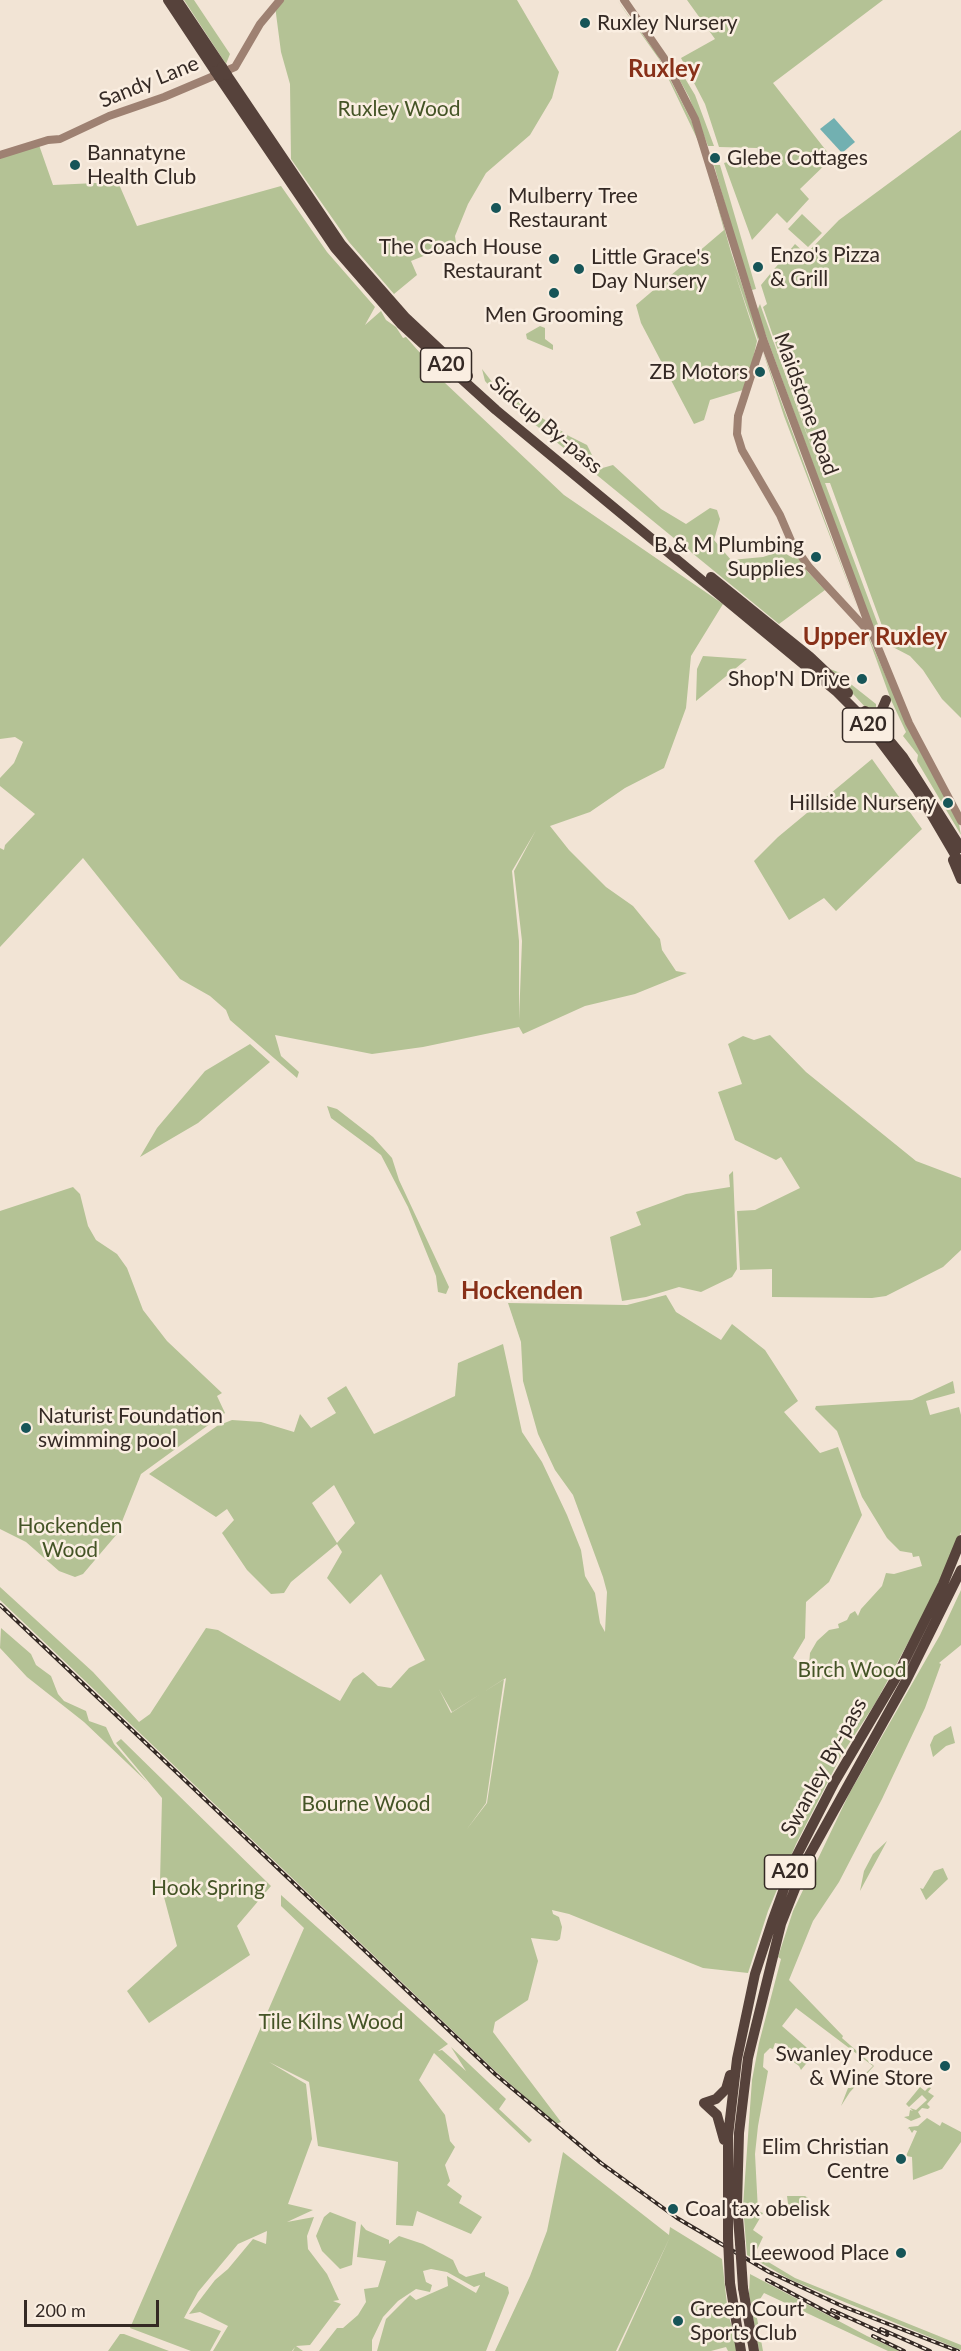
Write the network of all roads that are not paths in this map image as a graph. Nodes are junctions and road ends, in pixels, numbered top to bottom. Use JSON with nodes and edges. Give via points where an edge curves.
{"nodes":[{"id":1,"x":168,"y":0,"type":"edge"},
{"id":2,"x":177,"y":0,"type":"edge"},
{"id":3,"x":280,"y":0,"type":"edge"},
{"id":4,"x":624,"y":0,"type":"edge"},
{"id":5,"x":221,"y":73,"type":"junction"},
{"id":6,"x":0,"y":155,"type":"edge"},
{"id":7,"x":763,"y":339,"type":"junction"},
{"id":8,"x":746,"y":609,"type":"junction"},
{"id":9,"x":760,"y":616,"type":"junction"},
{"id":10,"x":873,"y":636,"type":"junction"},
{"id":11,"x":838,"y":670,"type":"dead end"},
{"id":12,"x":885,"y":700,"type":"dead end"},
{"id":13,"x":930,"y":796,"type":"junction"},
{"id":14,"x":930,"y":811,"type":"junction"},
{"id":15,"x":961,"y":821,"type":"edge"},
{"id":16,"x":961,"y":848,"type":"edge"},
{"id":17,"x":961,"y":865,"type":"edge"},
{"id":18,"x":961,"y":879,"type":"edge"},
{"id":19,"x":961,"y":1540,"type":"edge"},
{"id":20,"x":961,"y":1570,"type":"edge"},
{"id":21,"x":747,"y":2016,"type":"junction"},
{"id":22,"x":728,"y":2234,"type":"junction"},
{"id":23,"x":741,"y":2351,"type":"edge"},
{"id":24,"x":754,"y":2351,"type":"edge"}],
"edges":[{"from":1,"to":5,"type":"highway","name":"Sidcup By-pass","number":"A20"},
{"from":2,"to":5,"type":"highway","name":"Sidcup By-pass","number":"A20"},
{"from":3,"to":6,"type":"main road","name":"Sandy Lane","via":[[260,24],[235,67],[60,139]]},
{"from":4,"to":7,"type":"main road","name":"Maidstone Road","via":[[664,58],[698,128]]},
{"from":5,"to":8,"type":"highway","name":"Sidcup By-pass","number":"A20","via":[[341,244],[406,318],[499,403]]},
{"from":7,"to":10,"type":"main road","name":"Maidstone Road"},
{"from":7,"to":10,"type":"main road","via":[[738,416],[737,434],[742,450],[792,543]]},
{"from":8,"to":9,"type":"highway","number":"A20"},
{"from":8,"to":14,"type":"highway","number":"A20","via":[[862,717]]},
{"from":9,"to":11,"type":"highway"},
{"from":9,"to":13,"type":"highway","number":"A20","via":[[854,700],[897,749]]},
{"from":10,"to":15,"type":"main road","name":"Maidstone Road","via":[[909,723]]},
{"from":12,"to":13,"type":"highway","via":[[882,720],[915,766]]},
{"from":13,"to":16,"type":"highway","number":"A20"},
{"from":14,"to":17,"type":"highway","number":"A20"},
{"from":14,"to":18,"type":"highway","number":"A20"},
{"from":19,"to":21,"type":"highway","name":"Swanley By-pass","number":"A20","via":[[897,1676],[794,1861],[755,1974]]},
{"from":20,"to":24,"type":"highway","name":"Swanley By-pass","number":"A20","bridge":true,"via":[[906,1681],[806,1861],[781,1924],[748,2058],[739,2133],[743,2292]]},
{"from":21,"to":22,"type":"highway","name":"Swanley By-pass","number":"A20","via":[[737,2059],[728,2136]]},
{"from":21,"to":22,"type":"highway","via":[[726,2089],[716,2099],[704,2103],[717,2115],[724,2134],[724,2216]]},
{"from":22,"to":23,"type":"highway","number":"A20","bridge":true,"via":[[730,2283]]}]}
